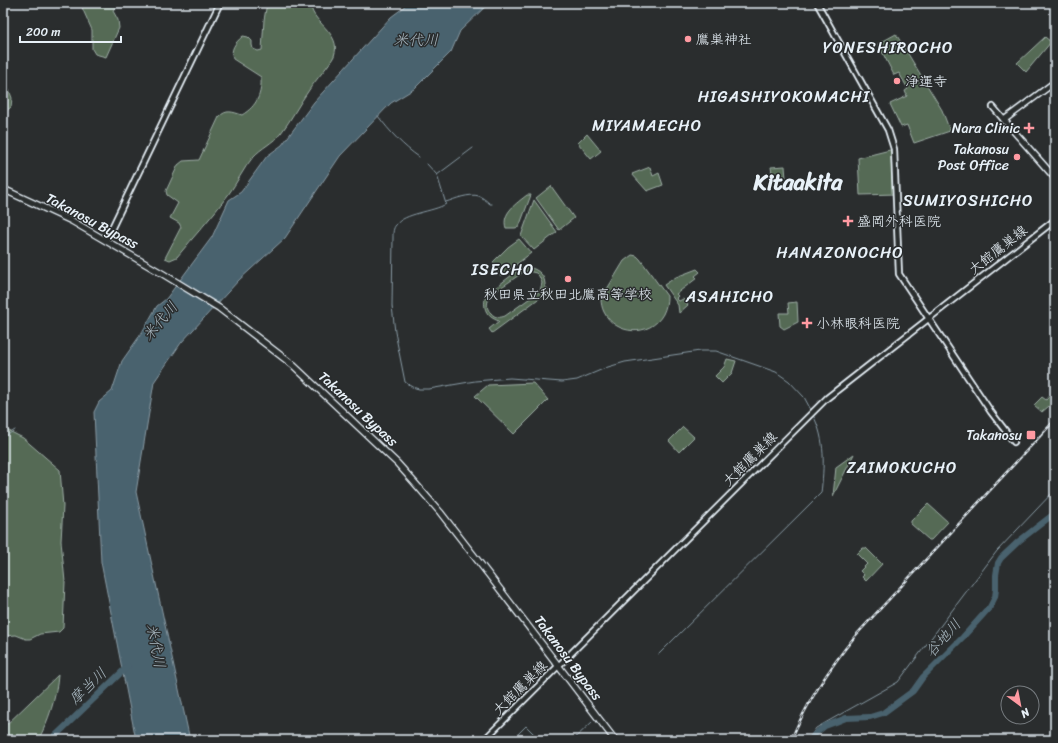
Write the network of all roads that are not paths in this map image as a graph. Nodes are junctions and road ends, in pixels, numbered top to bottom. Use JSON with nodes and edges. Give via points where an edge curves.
{"nodes":[{"id":1,"x":220,"y":3,"type":"edge"},
{"id":2,"x":817,"y":3,"type":"edge"},
{"id":3,"x":1055,"y":82,"type":"edge"},
{"id":4,"x":992,"y":107,"type":"dead end"},
{"id":5,"x":1004,"y":120,"type":"junction"},
{"id":6,"x":1055,"y":178,"type":"edge"},
{"id":7,"x":3,"y":189,"type":"edge"},
{"id":8,"x":1055,"y":220,"type":"edge"},
{"id":9,"x":106,"y":240,"type":"junction"},
{"id":10,"x":928,"y":318,"type":"junction"},
{"id":11,"x":1014,"y":442,"type":"dead end"},
{"id":12,"x":558,"y":665,"type":"junction"},
{"id":13,"x":484,"y":740,"type":"edge"},
{"id":14,"x":615,"y":740,"type":"edge"}],
"edges":[{"from":1,"to":9,"type":"street"},
{"from":2,"to":10,"type":"street","via":[[888,130],[894,149],[899,274]]},
{"from":3,"to":5,"type":"main road"},
{"from":4,"to":5,"type":"street"},
{"from":5,"to":6,"type":"main road"},
{"from":7,"to":9,"type":"highway","name":"Takanosu Bypass"},
{"from":8,"to":10,"type":"street","name":"大館鷹巣線"},
{"from":9,"to":12,"type":"highway","name":"Takanosu Bypass","via":[[219,308],[293,365],[414,482]]},
{"from":10,"to":11,"type":"street"},
{"from":10,"to":12,"type":"street","name":"大館鷹巣線","via":[[827,398]]},
{"from":12,"to":13,"type":"street","name":"大館鷹巣線"},
{"from":12,"to":14,"type":"highway","name":"Takanosu Bypass"}]}
